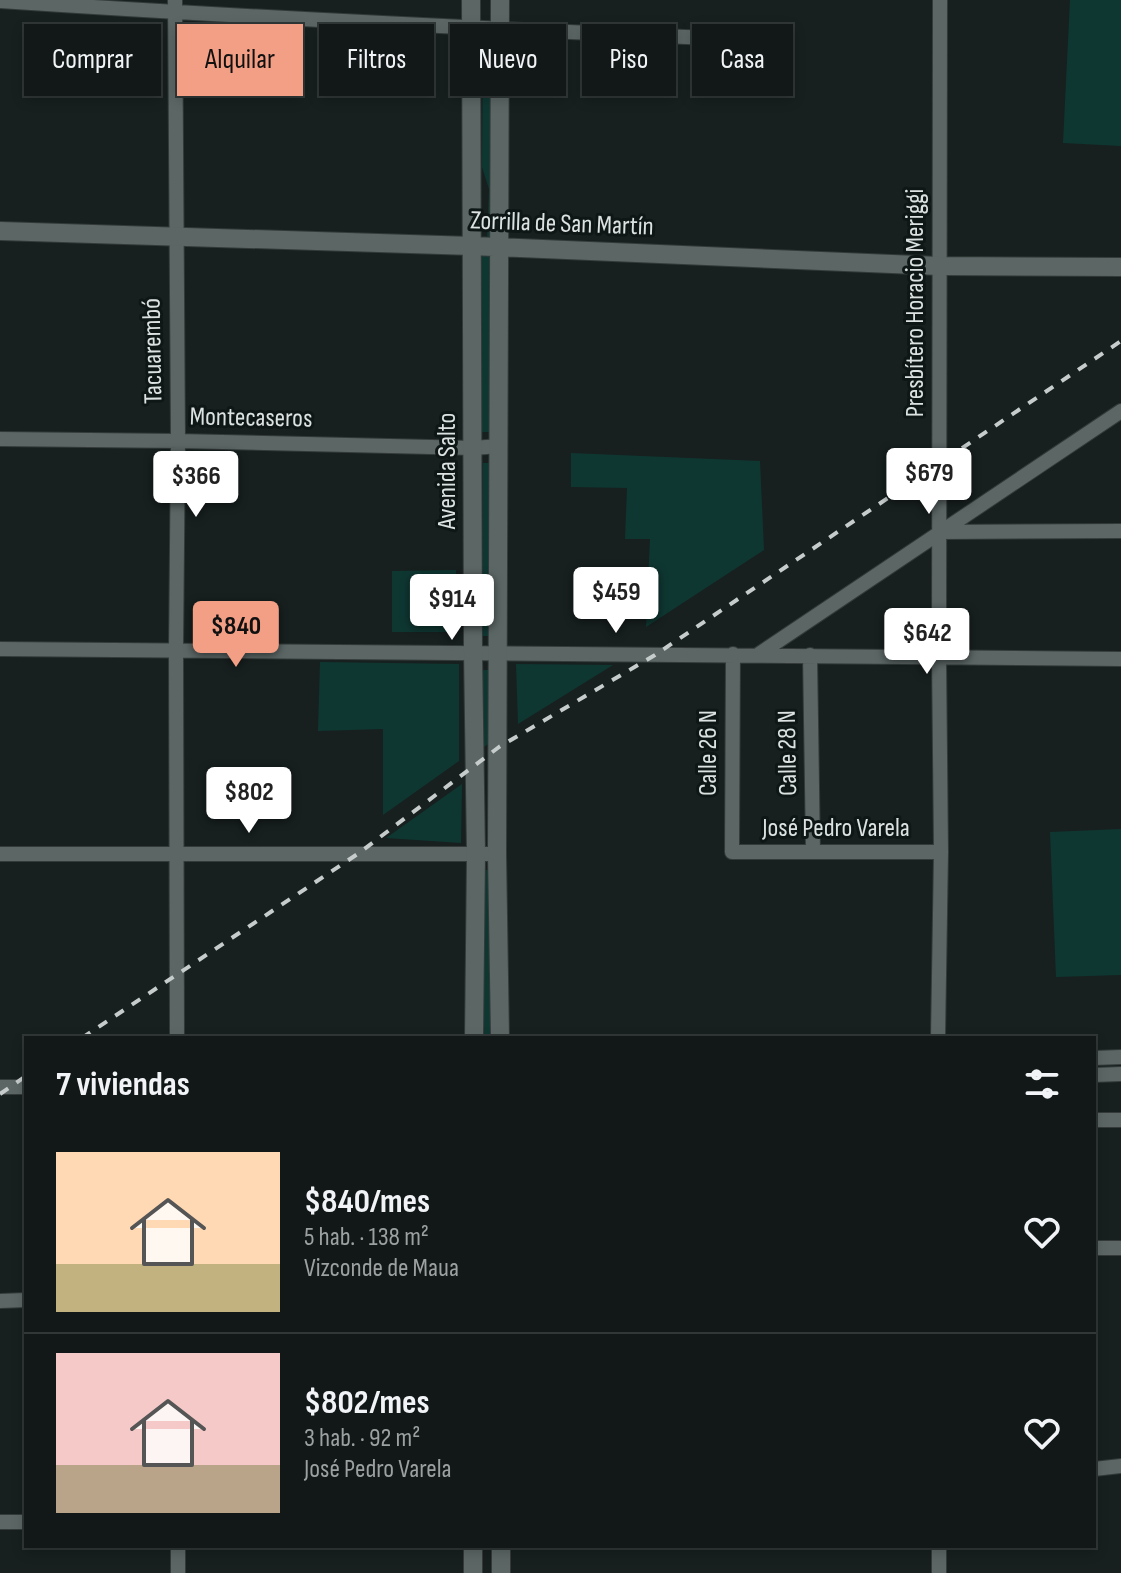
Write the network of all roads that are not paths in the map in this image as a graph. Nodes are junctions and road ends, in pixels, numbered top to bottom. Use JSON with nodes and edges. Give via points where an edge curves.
{"nodes":[{"id":1,"x":471,"y":0,"type":"edge"},
{"id":2,"x":500,"y":0,"type":"edge"},
{"id":3,"x":940,"y":0,"type":"edge"},
{"id":4,"x":0,"y":1,"type":"edge"},
{"id":5,"x":175,"y":6,"type":"edge"},
{"id":6,"x":471,"y":24,"type":"edge"},
{"id":7,"x":500,"y":24,"type":"edge"},
{"id":8,"x":450,"y":26,"type":"edge"},
{"id":9,"x":566,"y":32,"type":"edge"},
{"id":10,"x":692,"y":37,"type":"edge"},
{"id":11,"x":471,"y":96,"type":"edge"},
{"id":12,"x":500,"y":96,"type":"edge"},
{"id":13,"x":0,"y":231,"type":"edge"},
{"id":14,"x":176,"y":236,"type":"junction"},
{"id":15,"x":472,"y":246,"type":"junction"},
{"id":16,"x":500,"y":247,"type":"junction"},
{"id":17,"x":939,"y":266,"type":"junction"},
{"id":18,"x":1121,"y":267,"type":"edge"},
{"id":19,"x":1121,"y":411,"type":"edge"},
{"id":20,"x":0,"y":439,"type":"edge"},
{"id":21,"x":178,"y":441,"type":"junction"},
{"id":22,"x":500,"y":446,"type":"junction"},
{"id":23,"x":473,"y":448,"type":"junction"},
{"id":24,"x":1121,"y":531,"type":"edge"},
{"id":25,"x":940,"y":532,"type":"junction"},
{"id":26,"x":0,"y":649,"type":"edge"},
{"id":27,"x":176,"y":650,"type":"junction"},
{"id":28,"x":473,"y":652,"type":"junction"},
{"id":29,"x":499,"y":652,"type":"junction"},
{"id":30,"x":733,"y":654,"type":"junction"},
{"id":31,"x":758,"y":654,"type":"junction"},
{"id":32,"x":810,"y":655,"type":"junction"},
{"id":33,"x":939,"y":657,"type":"junction"},
{"id":34,"x":1121,"y":659,"type":"edge"},
{"id":35,"x":813,"y":851,"type":"junction"},
{"id":36,"x":732,"y":852,"type":"joint"},
{"id":37,"x":941,"y":852,"type":"junction"},
{"id":38,"x":0,"y":854,"type":"edge"},
{"id":39,"x":176,"y":854,"type":"junction"},
{"id":40,"x":476,"y":854,"type":"junction"},
{"id":41,"x":497,"y":854,"type":"junction"},
{"id":42,"x":177,"y":1036,"type":"edge"},
{"id":43,"x":474,"y":1036,"type":"edge"},
{"id":44,"x":500,"y":1036,"type":"edge"},
{"id":45,"x":938,"y":1036,"type":"edge"},
{"id":46,"x":1121,"y":1057,"type":"edge"},
{"id":47,"x":1096,"y":1058,"type":"edge"},
{"id":48,"x":1121,"y":1074,"type":"edge"},
{"id":49,"x":1096,"y":1075,"type":"edge"},
{"id":50,"x":0,"y":1087,"type":"edge"},
{"id":51,"x":24,"y":1087,"type":"edge"},
{"id":52,"x":1096,"y":1120,"type":"edge"},
{"id":53,"x":1121,"y":1120,"type":"edge"},
{"id":54,"x":1096,"y":1248,"type":"edge"},
{"id":55,"x":1121,"y":1248,"type":"edge"},
{"id":56,"x":24,"y":1300,"type":"edge"},
{"id":57,"x":0,"y":1301,"type":"edge"},
{"id":58,"x":1121,"y":1466,"type":"edge"},
{"id":59,"x":1096,"y":1469,"type":"edge"},
{"id":60,"x":0,"y":1522,"type":"edge"},
{"id":61,"x":24,"y":1522,"type":"edge"},
{"id":62,"x":178,"y":1548,"type":"edge"},
{"id":63,"x":473,"y":1548,"type":"edge"},
{"id":64,"x":501,"y":1548,"type":"edge"},
{"id":65,"x":939,"y":1548,"type":"edge"},
{"id":66,"x":178,"y":1573,"type":"edge"},
{"id":67,"x":473,"y":1573,"type":"edge"},
{"id":68,"x":501,"y":1573,"type":"edge"},
{"id":69,"x":939,"y":1573,"type":"edge"}],
"edges":[{"from":1,"to":6,"type":"street","name":"Avenida Salto"},
{"from":2,"to":7,"type":"street","name":"Avenida Salto"},
{"from":3,"to":17,"type":"street","name":"Presbítero Horacio Meriggi"},
{"from":4,"to":5,"type":"street"},
{"from":5,"to":8,"type":"street"},
{"from":5,"to":14,"type":"street","name":"Tacuarembó"},
{"from":9,"to":10,"type":"street"},
{"from":11,"to":15,"type":"street","name":"Avenida Salto"},
{"from":12,"to":16,"type":"street","name":"Avenida Salto"},
{"from":13,"to":14,"type":"street","name":"Zorrilla de San Martín"},
{"from":14,"to":15,"type":"street","name":"Zorrilla de San Martín"},
{"from":14,"to":21,"type":"street","name":"Tacuarembó"},
{"from":15,"to":16,"type":"street","name":"Zorrilla de San Martín"},
{"from":15,"to":23,"type":"street","name":"Avenida Salto"},
{"from":16,"to":17,"type":"street","name":"Zorrilla de San Martín"},
{"from":16,"to":22,"type":"street","name":"Avenida Salto"},
{"from":17,"to":18,"type":"street","name":"Zorrilla de San Martín"},
{"from":17,"to":25,"type":"street","name":"Presbítero Horacio Meriggi"},
{"from":19,"to":25,"type":"street"},
{"from":20,"to":21,"type":"street","name":"Montecaseros"},
{"from":21,"to":23,"type":"street","name":"Montecaseros"},
{"from":21,"to":27,"type":"street","name":"Tacuarembó"},
{"from":22,"to":23,"type":"street","name":"Montecaseros"},
{"from":22,"to":29,"type":"street","name":"Avenida Salto"},
{"from":23,"to":28,"type":"street","name":"Avenida Salto"},
{"from":24,"to":25,"type":"street"},
{"from":25,"to":31,"type":"street"},
{"from":25,"to":33,"type":"street","name":"Presbítero Horacio Meriggi"},
{"from":26,"to":27,"type":"street"},
{"from":27,"to":28,"type":"street"},
{"from":27,"to":39,"type":"street","name":"Tacuarembó"},
{"from":28,"to":29,"type":"street"},
{"from":28,"to":40,"type":"street","name":"Avenida Salto"},
{"from":29,"to":30,"type":"street"},
{"from":29,"to":41,"type":"street","name":"Avenida Salto"},
{"from":30,"to":31,"type":"street"},
{"from":30,"to":36,"type":"street","name":"Calle 26 N"},
{"from":31,"to":32,"type":"street"},
{"from":32,"to":33,"type":"street"},
{"from":32,"to":35,"type":"street","name":"Calle 28 N"},
{"from":33,"to":34,"type":"street"},
{"from":33,"to":37,"type":"street","name":"Presbítero Horacio Meriggi"},
{"from":35,"to":36,"type":"street","name":"José Pedro Varela"},
{"from":35,"to":37,"type":"street","name":"José Pedro Varela"},
{"from":37,"to":45,"type":"street","name":"Presbítero Horacio Meriggi"},
{"from":38,"to":39,"type":"street"},
{"from":39,"to":40,"type":"street"},
{"from":39,"to":42,"type":"street","name":"Tacuarembó"},
{"from":40,"to":41,"type":"street"},
{"from":40,"to":43,"type":"street","name":"Avenida Salto"},
{"from":41,"to":44,"type":"street","name":"Avenida Salto"},
{"from":46,"to":47,"type":"street"},
{"from":48,"to":49,"type":"street"},
{"from":50,"to":51,"type":"street"},
{"from":52,"to":53,"type":"street"},
{"from":54,"to":55,"type":"street"},
{"from":56,"to":57,"type":"street"},
{"from":58,"to":59,"type":"street"},
{"from":60,"to":61,"type":"street"},
{"from":62,"to":66,"type":"street"},
{"from":63,"to":67,"type":"street"},
{"from":64,"to":68,"type":"street"},
{"from":65,"to":69,"type":"street"}]}
